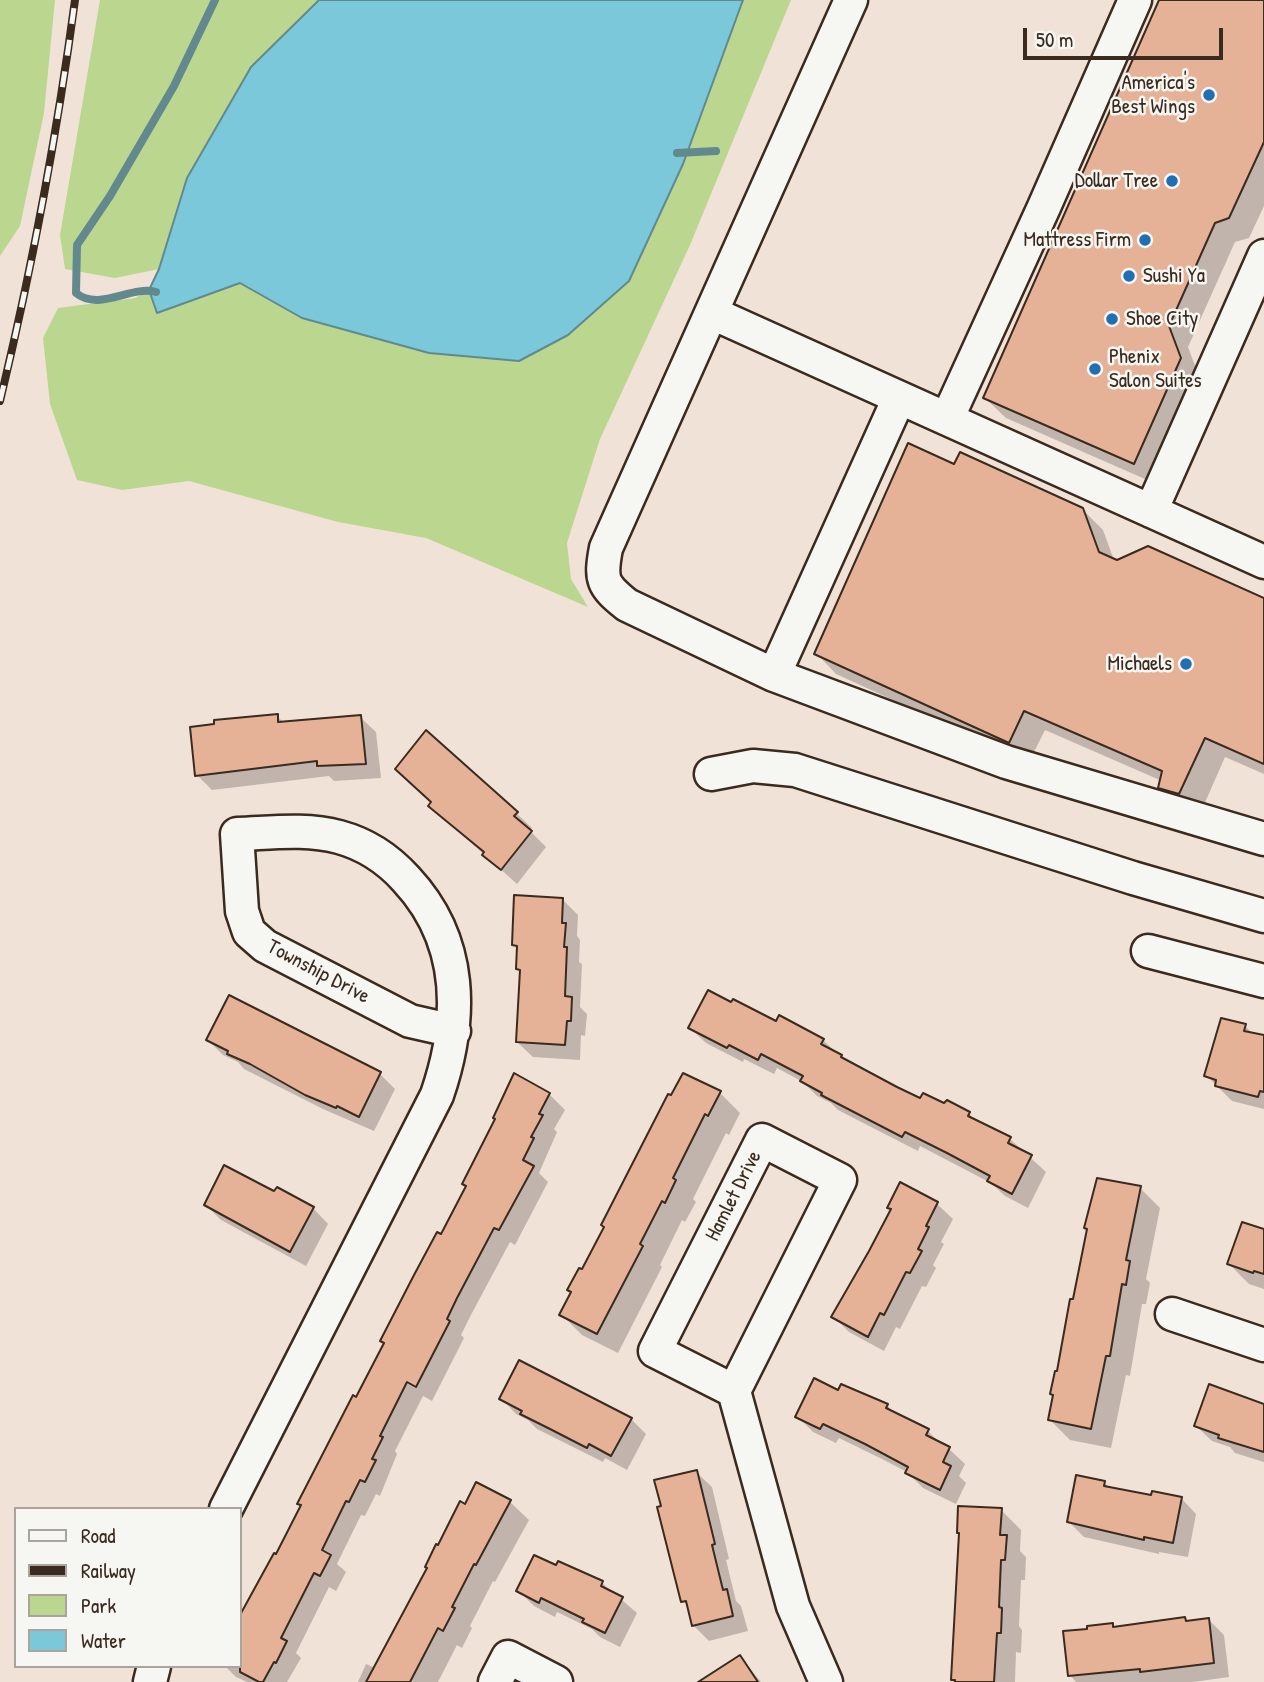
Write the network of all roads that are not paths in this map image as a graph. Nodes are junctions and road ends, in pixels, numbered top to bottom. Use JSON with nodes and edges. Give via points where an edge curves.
{"nodes":[{"id":1,"x":851,"y":0,"type":"edge"},
{"id":2,"x":1135,"y":0,"type":"edge"},
{"id":3,"x":1264,"y":256,"type":"edge"},
{"id":4,"x":712,"y":313,"type":"junction"},
{"id":5,"x":899,"y":398,"type":"junction"},
{"id":6,"x":947,"y":419,"type":"junction"},
{"id":7,"x":1151,"y":511,"type":"junction"},
{"id":8,"x":1264,"y":562,"type":"edge"},
{"id":9,"x":774,"y":675,"type":"junction"},
{"id":10,"x":711,"y":774,"type":"dead end"},
{"id":11,"x":1264,"y":839,"type":"edge"},
{"id":12,"x":1264,"y":916,"type":"edge"},
{"id":13,"x":1148,"y":951,"type":"dead end"},
{"id":14,"x":1264,"y":981,"type":"edge"},
{"id":15,"x":454,"y":1031,"type":"junction"},
{"id":16,"x":1172,"y":1314,"type":"dead end"},
{"id":17,"x":1264,"y":1345,"type":"edge"},
{"id":18,"x":734,"y":1391,"type":"junction"},
{"id":19,"x":227,"y":1507,"type":"edge"},
{"id":20,"x":495,"y":1682,"type":"edge"},
{"id":21,"x":556,"y":1682,"type":"edge"},
{"id":22,"x":826,"y":1682,"type":"edge"}],
"edges":[{"from":1,"to":4,"type":"street"},
{"from":2,"to":6,"type":"street"},
{"from":3,"to":7,"type":"street"},
{"from":4,"to":5,"type":"street"},
{"from":4,"to":9,"type":"street","via":[[606,548],[602,570],[608,590],[628,605]]},
{"from":5,"to":6,"type":"street"},
{"from":5,"to":9,"type":"street"},
{"from":6,"to":7,"type":"street"},
{"from":7,"to":8,"type":"street"},
{"from":9,"to":11,"type":"street","via":[[1006,762]]},
{"from":10,"to":12,"type":"street","via":[[753,766],[795,770]]},
{"from":13,"to":14,"type":"street"},
{"from":15,"to":15,"type":"street","name":"Township Drive","via":[[451,960],[439,926],[419,893],[394,866],[368,848],[338,837],[301,831],[237,834],[242,911],[249,932],[265,946],[410,1021]]},
{"from":15,"to":19,"type":"street","name":"Township Drive","via":[[437,1095]]},
{"from":16,"to":17,"type":"street"},
{"from":18,"to":18,"type":"street","name":"Hamlet Drive","via":[[841,1180],[762,1140],[655,1351]]},
{"from":18,"to":22,"type":"street","via":[[793,1606]]},
{"from":20,"to":21,"type":"street","via":[[508,1657]]}]}
